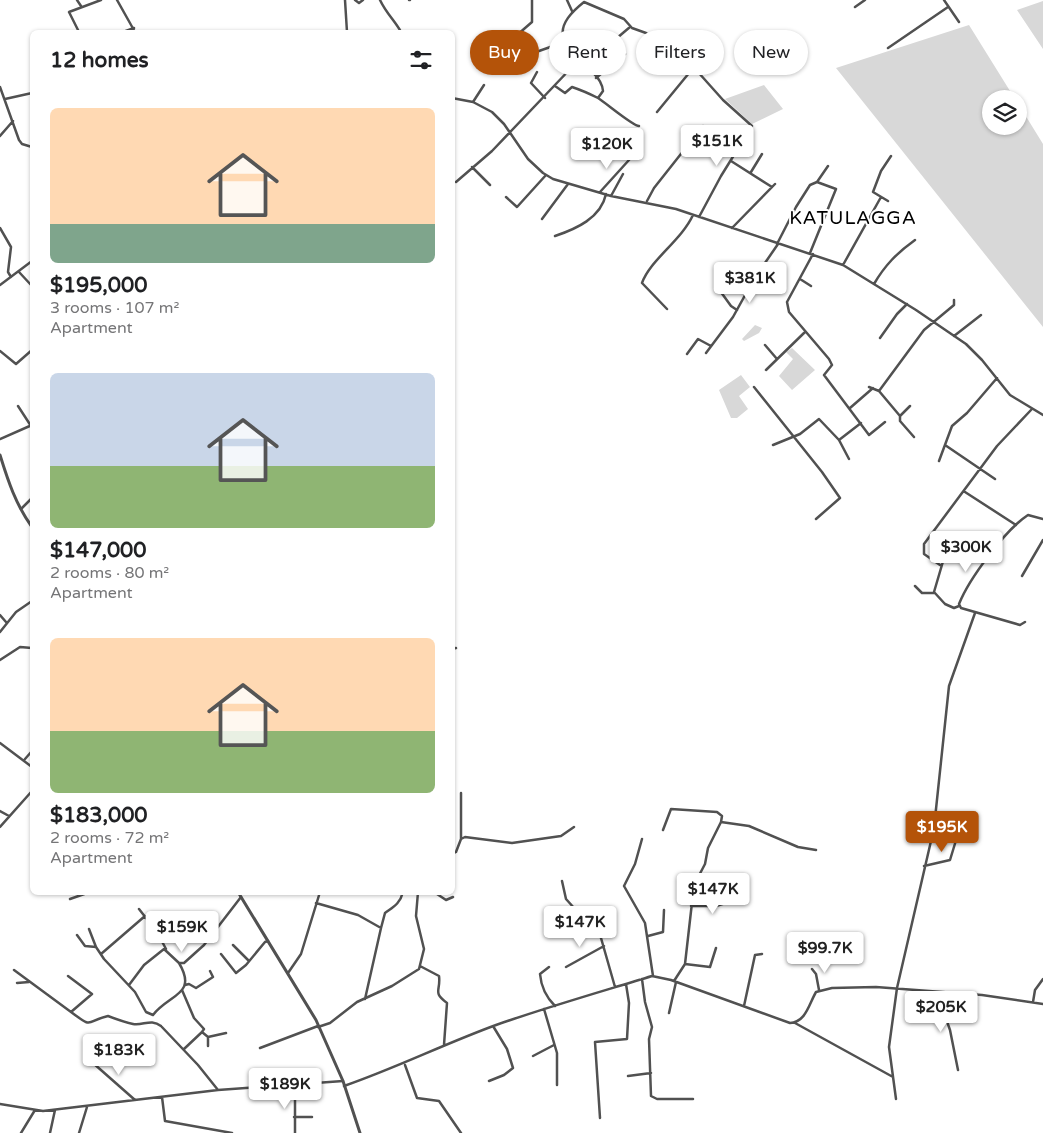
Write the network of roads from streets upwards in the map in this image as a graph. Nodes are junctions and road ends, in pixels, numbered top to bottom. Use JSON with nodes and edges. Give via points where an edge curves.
{"nodes":[{"id":1,"x":77,"y":0,"type":"edge"},
{"id":2,"x":100,"y":0,"type":"edge"},
{"id":3,"x":118,"y":0,"type":"edge"},
{"id":4,"x":345,"y":0,"type":"edge"},
{"id":5,"x":355,"y":0,"type":"edge"},
{"id":6,"x":363,"y":0,"type":"edge"},
{"id":7,"x":380,"y":0,"type":"edge"},
{"id":8,"x":532,"y":0,"type":"edge"},
{"id":9,"x":567,"y":0,"type":"edge"},
{"id":10,"x":865,"y":0,"type":"edge"},
{"id":11,"x":944,"y":0,"type":"edge"},
{"id":12,"x":82,"y":6,"type":"junction"},
{"id":13,"x":856,"y":7,"type":"dead end"},
{"id":14,"x":948,"y":7,"type":"junction"},
{"id":15,"x":572,"y":11,"type":"junction"},
{"id":16,"x":959,"y":22,"type":"dead end"},
{"id":17,"x":630,"y":26,"type":"junction"},
{"id":18,"x":134,"y":28,"type":"joint"},
{"id":19,"x":79,"y":30,"type":"edge"},
{"id":20,"x":128,"y":30,"type":"edge"},
{"id":21,"x":347,"y":30,"type":"edge"},
{"id":22,"x":400,"y":30,"type":"edge"},
{"id":23,"x":522,"y":30,"type":"edge"},
{"id":24,"x":562,"y":30,"type":"edge"},
{"id":25,"x":626,"y":30,"type":"edge"},
{"id":26,"x":639,"y":30,"type":"edge"},
{"id":27,"x":549,"y":48,"type":"edge"},
{"id":28,"x":888,"y":48,"type":"dead end"},
{"id":29,"x":539,"y":52,"type":"dead end"},
{"id":30,"x":535,"y":75,"type":"edge"},
{"id":31,"x":565,"y":75,"type":"edge"},
{"id":32,"x":593,"y":75,"type":"edge"},
{"id":33,"x":600,"y":75,"type":"edge"},
{"id":34,"x":687,"y":75,"type":"edge"},
{"id":35,"x":701,"y":75,"type":"edge"},
{"id":36,"x":596,"y":78,"type":"junction"},
{"id":37,"x":484,"y":85,"type":"dead end"},
{"id":38,"x":556,"y":86,"type":"junction"},
{"id":39,"x":0,"y":87,"type":"edge"},
{"id":40,"x":30,"y":93,"type":"edge"},
{"id":41,"x":545,"y":98,"type":"junction"},
{"id":42,"x":598,"y":98,"type":"junction"},
{"id":43,"x":4,"y":99,"type":"junction"},
{"id":44,"x":455,"y":99,"type":"edge"},
{"id":45,"x":473,"y":102,"type":"junction"},
{"id":46,"x":657,"y":112,"type":"dead end"},
{"id":47,"x":13,"y":121,"type":"junction"},
{"id":48,"x":639,"y":126,"type":"dead end"},
{"id":49,"x":703,"y":126,"type":"dead end"},
{"id":50,"x":511,"y":132,"type":"junction"},
{"id":51,"x":0,"y":136,"type":"edge"},
{"id":52,"x":30,"y":146,"type":"edge"},
{"id":53,"x":762,"y":154,"type":"dead end"},
{"id":54,"x":891,"y":156,"type":"dead end"},
{"id":55,"x":629,"y":160,"type":"dead end"},
{"id":56,"x":731,"y":161,"type":"junction"},
{"id":57,"x":828,"y":166,"type":"dead end"},
{"id":58,"x":472,"y":167,"type":"junction"},
{"id":59,"x":751,"y":172,"type":"junction"},
{"id":60,"x":623,"y":174,"type":"dead end"},
{"id":61,"x":546,"y":175,"type":"junction"},
{"id":62,"x":456,"y":182,"type":"dead end"},
{"id":63,"x":817,"y":182,"type":"junction"},
{"id":64,"x":568,"y":184,"type":"junction"},
{"id":65,"x":775,"y":184,"type":"dead end"},
{"id":66,"x":490,"y":185,"type":"dead end"},
{"id":67,"x":772,"y":187,"type":"junction"},
{"id":68,"x":600,"y":193,"type":"junction"},
{"id":69,"x":606,"y":194,"type":"junction"},
{"id":70,"x":506,"y":196,"type":"dead end"},
{"id":71,"x":611,"y":196,"type":"junction"},
{"id":72,"x":882,"y":197,"type":"junction"},
{"id":73,"x":888,"y":200,"type":"dead end"},
{"id":74,"x":647,"y":201,"type":"junction"},
{"id":75,"x":693,"y":215,"type":"junction"},
{"id":76,"x":699,"y":217,"type":"junction"},
{"id":77,"x":542,"y":219,"type":"dead end"},
{"id":78,"x":0,"y":228,"type":"edge"},
{"id":79,"x":732,"y":228,"type":"junction"},
{"id":80,"x":555,"y":236,"type":"dead end"},
{"id":81,"x":915,"y":240,"type":"dead end"},
{"id":82,"x":777,"y":244,"type":"junction"},
{"id":83,"x":812,"y":253,"type":"junction"},
{"id":84,"x":30,"y":263,"type":"edge"},
{"id":85,"x":843,"y":265,"type":"junction"},
{"id":86,"x":19,"y":272,"type":"junction"},
{"id":87,"x":11,"y":277,"type":"junction"},
{"id":88,"x":799,"y":279,"type":"junction"},
{"id":89,"x":30,"y":284,"type":"edge"},
{"id":90,"x":873,"y":284,"type":"junction"},
{"id":91,"x":0,"y":285,"type":"edge"},
{"id":92,"x":811,"y":286,"type":"dead end"},
{"id":93,"x":718,"y":288,"type":"dead end"},
{"id":94,"x":954,"y":300,"type":"dead end"},
{"id":95,"x":907,"y":304,"type":"junction"},
{"id":96,"x":667,"y":310,"type":"dead end"},
{"id":97,"x":737,"y":310,"type":"junction"},
{"id":98,"x":981,"y":315,"type":"dead end"},
{"id":99,"x":934,"y":322,"type":"junction"},
{"id":100,"x":805,"y":332,"type":"junction"},
{"id":101,"x":954,"y":336,"type":"junction"},
{"id":102,"x":880,"y":338,"type":"dead end"},
{"id":103,"x":766,"y":345,"type":"dead end"},
{"id":104,"x":711,"y":346,"type":"junction"},
{"id":105,"x":0,"y":351,"type":"edge"},
{"id":106,"x":30,"y":352,"type":"edge"},
{"id":107,"x":706,"y":353,"type":"dead end"},
{"id":108,"x":687,"y":354,"type":"dead end"},
{"id":109,"x":777,"y":359,"type":"junction"},
{"id":110,"x":766,"y":370,"type":"dead end"},
{"id":111,"x":997,"y":378,"type":"junction"},
{"id":112,"x":754,"y":387,"type":"dead end"},
{"id":113,"x":869,"y":387,"type":"dead end"},
{"id":114,"x":873,"y":388,"type":"junction"},
{"id":115,"x":879,"y":391,"type":"junction"},
{"id":116,"x":18,"y":406,"type":"dead end"},
{"id":117,"x":910,"y":406,"type":"dead end"},
{"id":118,"x":850,"y":408,"type":"junction"},
{"id":119,"x":1031,"y":410,"type":"junction"},
{"id":120,"x":1043,"y":411,"type":"edge"},
{"id":121,"x":1041,"y":414,"type":"edge"},
{"id":122,"x":900,"y":416,"type":"junction"},
{"id":123,"x":30,"y":422,"type":"edge"},
{"id":124,"x":885,"y":422,"type":"dead end"},
{"id":125,"x":861,"y":423,"type":"junction"},
{"id":126,"x":30,"y":426,"type":"edge"},
{"id":127,"x":914,"y":437,"type":"dead end"},
{"id":128,"x":793,"y":438,"type":"junction"},
{"id":129,"x":0,"y":439,"type":"edge"},
{"id":130,"x":839,"y":440,"type":"junction"},
{"id":131,"x":773,"y":445,"type":"dead end"},
{"id":132,"x":946,"y":445,"type":"junction"},
{"id":133,"x":0,"y":456,"type":"edge"},
{"id":134,"x":849,"y":459,"type":"dead end"},
{"id":135,"x":939,"y":461,"type":"dead end"},
{"id":136,"x":980,"y":470,"type":"junction"},
{"id":137,"x":995,"y":480,"type":"dead end"},
{"id":138,"x":965,"y":492,"type":"junction"},
{"id":139,"x":30,"y":500,"type":"edge"},
{"id":140,"x":21,"y":509,"type":"junction"},
{"id":141,"x":1043,"y":519,"type":"edge"},
{"id":142,"x":816,"y":520,"type":"dead end"},
{"id":143,"x":30,"y":525,"type":"edge"},
{"id":144,"x":1017,"y":525,"type":"junction"},
{"id":145,"x":964,"y":534,"type":"dead end"},
{"id":146,"x":1043,"y":540,"type":"edge"},
{"id":147,"x":940,"y":566,"type":"junction"},
{"id":148,"x":1022,"y":576,"type":"dead end"},
{"id":149,"x":915,"y":586,"type":"dead end"},
{"id":150,"x":934,"y":593,"type":"junction"},
{"id":151,"x":30,"y":602,"type":"edge"},
{"id":152,"x":959,"y":606,"type":"junction"},
{"id":153,"x":975,"y":613,"type":"junction"},
{"id":154,"x":0,"y":615,"type":"edge"},
{"id":155,"x":6,"y":622,"type":"junction"},
{"id":156,"x":1025,"y":622,"type":"dead end"},
{"id":157,"x":0,"y":632,"type":"edge"},
{"id":158,"x":30,"y":648,"type":"edge"},
{"id":159,"x":0,"y":660,"type":"edge"},
{"id":160,"x":0,"y":743,"type":"edge"},
{"id":161,"x":30,"y":754,"type":"edge"},
{"id":162,"x":25,"y":760,"type":"junction"},
{"id":163,"x":30,"y":765,"type":"edge"},
{"id":164,"x":30,"y":793,"type":"edge"},
{"id":165,"x":461,"y":793,"type":"dead end"},
{"id":166,"x":0,"y":811,"type":"edge"},
{"id":167,"x":9,"y":816,"type":"junction"},
{"id":168,"x":721,"y":822,"type":"junction"},
{"id":169,"x":574,"y":826,"type":"dead end"},
{"id":170,"x":0,"y":827,"type":"edge"},
{"id":171,"x":663,"y":830,"type":"dead end"},
{"id":172,"x":957,"y":837,"type":"dead end"},
{"id":173,"x":460,"y":839,"type":"junction"},
{"id":174,"x":642,"y":839,"type":"dead end"},
{"id":175,"x":816,"y":850,"type":"dead end"},
{"id":176,"x":455,"y":852,"type":"edge"},
{"id":177,"x":924,"y":866,"type":"junction"},
{"id":178,"x":562,"y":881,"type":"dead end"},
{"id":179,"x":81,"y":895,"type":"edge"},
{"id":180,"x":319,"y":895,"type":"edge"},
{"id":181,"x":403,"y":895,"type":"edge"},
{"id":182,"x":418,"y":895,"type":"edge"},
{"id":183,"x":438,"y":895,"type":"edge"},
{"id":184,"x":241,"y":896,"type":"joint"},
{"id":185,"x":453,"y":897,"type":"dead end"},
{"id":186,"x":70,"y":899,"type":"dead end"},
{"id":187,"x":732,"y":901,"type":"dead end"},
{"id":188,"x":316,"y":903,"type":"junction"},
{"id":189,"x":691,"y":906,"type":"junction"},
{"id":190,"x":138,"y":909,"type":"dead end"},
{"id":191,"x":664,"y":910,"type":"dead end"},
{"id":192,"x":145,"y":916,"type":"junction"},
{"id":193,"x":381,"y":928,"type":"junction"},
{"id":194,"x":89,"y":929,"type":"dead end"},
{"id":195,"x":77,"y":935,"type":"dead end"},
{"id":196,"x":648,"y":936,"type":"junction"},
{"id":197,"x":268,"y":941,"type":"junction"},
{"id":198,"x":233,"y":945,"type":"dead end"},
{"id":199,"x":604,"y":946,"type":"junction"},
{"id":200,"x":96,"y":947,"type":"junction"},
{"id":201,"x":716,"y":948,"type":"dead end"},
{"id":202,"x":166,"y":949,"type":"junction"},
{"id":203,"x":101,"y":954,"type":"junction"},
{"id":204,"x":221,"y":954,"type":"dead end"},
{"id":205,"x":762,"y":954,"type":"dead end"},
{"id":206,"x":248,"y":960,"type":"junction"},
{"id":207,"x":179,"y":963,"type":"junction"},
{"id":208,"x":184,"y":963,"type":"junction"},
{"id":209,"x":685,"y":964,"type":"junction"},
{"id":210,"x":419,"y":966,"type":"junction"},
{"id":211,"x":550,"y":967,"type":"dead end"},
{"id":212,"x":566,"y":967,"type":"dead end"},
{"id":213,"x":182,"y":968,"type":"junction"},
{"id":214,"x":812,"y":969,"type":"dead end"},
{"id":215,"x":14,"y":970,"type":"dead end"},
{"id":216,"x":210,"y":971,"type":"dead end"},
{"id":217,"x":288,"y":973,"type":"junction"},
{"id":218,"x":68,"y":976,"type":"dead end"},
{"id":219,"x":653,"y":976,"type":"junction"},
{"id":220,"x":642,"y":979,"type":"junction"},
{"id":221,"x":1043,"y":979,"type":"edge"},
{"id":222,"x":30,"y":982,"type":"junction"},
{"id":223,"x":675,"y":982,"type":"junction"},
{"id":224,"x":17,"y":983,"type":"dead end"},
{"id":225,"x":626,"y":984,"type":"junction"},
{"id":226,"x":129,"y":985,"type":"junction"},
{"id":227,"x":185,"y":985,"type":"junction"},
{"id":228,"x":615,"y":987,"type":"junction"},
{"id":229,"x":898,"y":988,"type":"junction"},
{"id":230,"x":182,"y":989,"type":"junction"},
{"id":231,"x":819,"y":990,"type":"junction"},
{"id":232,"x":937,"y":994,"type":"junction"},
{"id":233,"x":365,"y":999,"type":"junction"},
{"id":234,"x":1033,"y":1002,"type":"junction"},
{"id":235,"x":1043,"y":1004,"type":"edge"},
{"id":236,"x":555,"y":1006,"type":"junction"},
{"id":237,"x":744,"y":1006,"type":"junction"},
{"id":238,"x":544,"y":1009,"type":"junction"},
{"id":239,"x":72,"y":1012,"type":"junction"},
{"id":240,"x":669,"y":1013,"type":"dead end"},
{"id":241,"x":152,"y":1015,"type":"junction"},
{"id":242,"x":794,"y":1023,"type":"junction"},
{"id":243,"x":161,"y":1026,"type":"junction"},
{"id":244,"x":493,"y":1026,"type":"junction"},
{"id":245,"x":318,"y":1027,"type":"junction"},
{"id":246,"x":202,"y":1032,"type":"junction"},
{"id":247,"x":226,"y":1033,"type":"dead end"},
{"id":248,"x":208,"y":1037,"type":"junction"},
{"id":249,"x":444,"y":1045,"type":"junction"},
{"id":250,"x":554,"y":1045,"type":"junction"},
{"id":251,"x":208,"y":1046,"type":"dead end"},
{"id":252,"x":260,"y":1048,"type":"dead end"},
{"id":253,"x":184,"y":1049,"type":"junction"},
{"id":254,"x":533,"y":1056,"type":"dead end"},
{"id":255,"x":92,"y":1063,"type":"dead end"},
{"id":256,"x":404,"y":1064,"type":"junction"},
{"id":257,"x":958,"y":1070,"type":"dead end"},
{"id":258,"x":651,"y":1072,"type":"junction"},
{"id":259,"x":628,"y":1076,"type":"dead end"},
{"id":260,"x":894,"y":1077,"type":"junction"},
{"id":261,"x":342,"y":1081,"type":"junction"},
{"id":262,"x":489,"y":1081,"type":"dead end"},
{"id":263,"x":295,"y":1084,"type":"junction"},
{"id":264,"x":557,"y":1085,"type":"dead end"},
{"id":265,"x":344,"y":1086,"type":"junction"},
{"id":266,"x":218,"y":1090,"type":"junction"},
{"id":267,"x":162,"y":1097,"type":"junction"},
{"id":268,"x":693,"y":1098,"type":"dead end"},
{"id":269,"x":896,"y":1099,"type":"dead end"},
{"id":270,"x":135,"y":1100,"type":"junction"},
{"id":271,"x":0,"y":1104,"type":"edge"},
{"id":272,"x":87,"y":1107,"type":"junction"},
{"id":273,"x":35,"y":1110,"type":"junction"},
{"id":274,"x":55,"y":1110,"type":"junction"},
{"id":275,"x":312,"y":1116,"type":"dead end"},
{"id":276,"x":294,"y":1117,"type":"junction"},
{"id":277,"x":600,"y":1118,"type":"dead end"},
{"id":278,"x":21,"y":1133,"type":"edge"},
{"id":279,"x":50,"y":1133,"type":"edge"},
{"id":280,"x":79,"y":1133,"type":"edge"},
{"id":281,"x":232,"y":1133,"type":"edge"},
{"id":282,"x":295,"y":1133,"type":"edge"},
{"id":283,"x":360,"y":1133,"type":"edge"},
{"id":284,"x":461,"y":1133,"type":"edge"}],
"edges":[{"from":1,"to":12,"type":"street"},
{"from":2,"to":12,"type":"street"},
{"from":3,"to":18,"type":"street"},
{"from":4,"to":21,"type":"street"},
{"from":5,"to":6,"type":"street","via":[[359,4]]},
{"from":7,"to":22,"type":"street"},
{"from":8,"to":23,"type":"street","via":[[532,22]]},
{"from":9,"to":15,"type":"street"},
{"from":10,"to":13,"type":"street"},
{"from":11,"to":14,"type":"street"},
{"from":12,"to":19,"type":"street","via":[[69,12]]},
{"from":14,"to":16,"type":"street"},
{"from":14,"to":28,"type":"street"},
{"from":15,"to":17,"type":"street","via":[[584,2],[624,19]]},
{"from":15,"to":24,"type":"street"},
{"from":17,"to":25,"type":"street"},
{"from":17,"to":26,"type":"street"},
{"from":18,"to":20,"type":"street"},
{"from":27,"to":29,"type":"street"},
{"from":30,"to":41,"type":"street","via":[[531,83]]},
{"from":31,"to":38,"type":"street"},
{"from":32,"to":36,"type":"street"},
{"from":33,"to":36,"type":"street"},
{"from":34,"to":46,"type":"street"},
{"from":35,"to":56,"type":"street","via":[[752,126]]},
{"from":36,"to":42,"type":"street","via":[[603,88]]},
{"from":37,"to":45,"type":"street"},
{"from":38,"to":41,"type":"street"},
{"from":38,"to":42,"type":"street","via":[[566,92],[572,87],[579,88]]},
{"from":39,"to":43,"type":"street"},
{"from":40,"to":43,"type":"street"},
{"from":41,"to":50,"type":"street"},
{"from":42,"to":48,"type":"street"},
{"from":43,"to":47,"type":"street"},
{"from":44,"to":45,"type":"street"},
{"from":45,"to":50,"type":"street","via":[[492,112]]},
{"from":47,"to":51,"type":"street"},
{"from":47,"to":52,"type":"street","via":[[20,142]]},
{"from":49,"to":74,"type":"street"},
{"from":50,"to":58,"type":"street"},
{"from":50,"to":61,"type":"street","via":[[528,159]]},
{"from":53,"to":59,"type":"street"},
{"from":54,"to":72,"type":"street","via":[[873,192]]},
{"from":55,"to":68,"type":"street"},
{"from":56,"to":59,"type":"street"},
{"from":56,"to":76,"type":"street"},
{"from":57,"to":63,"type":"street"},
{"from":58,"to":62,"type":"street"},
{"from":58,"to":66,"type":"street"},
{"from":59,"to":67,"type":"street"},
{"from":60,"to":71,"type":"street"},
{"from":61,"to":64,"type":"street"},
{"from":61,"to":70,"type":"street","via":[[518,207]]},
{"from":63,"to":82,"type":"street","via":[[810,185]]},
{"from":63,"to":83,"type":"street","via":[[836,189]]},
{"from":64,"to":68,"type":"street"},
{"from":64,"to":77,"type":"street"},
{"from":65,"to":67,"type":"street"},
{"from":67,"to":79,"type":"street"},
{"from":68,"to":69,"type":"street"},
{"from":69,"to":71,"type":"street"},
{"from":69,"to":80,"type":"street","via":[[602,207],[593,218]]},
{"from":71,"to":74,"type":"street"},
{"from":72,"to":73,"type":"street"},
{"from":72,"to":85,"type":"street"},
{"from":74,"to":75,"type":"street"},
{"from":75,"to":76,"type":"street"},
{"from":75,"to":96,"type":"street","via":[[680,237],[656,262],[642,283]]},
{"from":76,"to":79,"type":"street"},
{"from":78,"to":87,"type":"street","via":[[11,247],[8,272]]},
{"from":79,"to":82,"type":"street"},
{"from":81,"to":90,"type":"street","via":[[890,260]]},
{"from":82,"to":83,"type":"street"},
{"from":82,"to":97,"type":"street"},
{"from":83,"to":85,"type":"street"},
{"from":83,"to":88,"type":"street"},
{"from":84,"to":86,"type":"street"},
{"from":85,"to":90,"type":"street"},
{"from":86,"to":87,"type":"street"},
{"from":86,"to":89,"type":"street"},
{"from":87,"to":91,"type":"street"},
{"from":88,"to":92,"type":"street"},
{"from":88,"to":100,"type":"street","via":[[786,302],[792,318]]},
{"from":90,"to":95,"type":"street"},
{"from":93,"to":97,"type":"street"},
{"from":94,"to":99,"type":"street","via":[[954,305]]},
{"from":95,"to":99,"type":"street"},
{"from":95,"to":102,"type":"street"},
{"from":97,"to":104,"type":"street"},
{"from":98,"to":101,"type":"street"},
{"from":99,"to":101,"type":"street"},
{"from":99,"to":115,"type":"street","via":[[924,330]]},
{"from":100,"to":109,"type":"street"},
{"from":100,"to":118,"type":"street","via":[[829,359],[832,365],[824,375]]},
{"from":101,"to":111,"type":"street"},
{"from":103,"to":109,"type":"street"},
{"from":104,"to":107,"type":"street"},
{"from":104,"to":108,"type":"street","via":[[698,339]]},
{"from":105,"to":106,"type":"street","via":[[16,364]]},
{"from":109,"to":110,"type":"street"},
{"from":111,"to":119,"type":"street","via":[[1010,395]]},
{"from":111,"to":132,"type":"street","via":[[952,426]]},
{"from":112,"to":128,"type":"street"},
{"from":113,"to":114,"type":"street"},
{"from":114,"to":115,"type":"street"},
{"from":114,"to":118,"type":"street"},
{"from":115,"to":122,"type":"street"},
{"from":116,"to":123,"type":"street"},
{"from":117,"to":122,"type":"street"},
{"from":118,"to":125,"type":"street"},
{"from":119,"to":121,"type":"street"},
{"from":119,"to":136,"type":"street","via":[[997,446]]},
{"from":120,"to":121,"type":"street"},
{"from":122,"to":127,"type":"street","via":[[900,421]]},
{"from":124,"to":125,"type":"street","via":[[869,435]]},
{"from":125,"to":130,"type":"street"},
{"from":126,"to":129,"type":"street"},
{"from":128,"to":130,"type":"street","via":[[819,419]]},
{"from":128,"to":131,"type":"street"},
{"from":128,"to":142,"type":"street","via":[[840,498]]},
{"from":130,"to":134,"type":"street"},
{"from":132,"to":135,"type":"street"},
{"from":132,"to":136,"type":"street"},
{"from":133,"to":140,"type":"street","via":[[8,483]]},
{"from":136,"to":137,"type":"street"},
{"from":136,"to":138,"type":"street"},
{"from":138,"to":144,"type":"street"},
{"from":138,"to":147,"type":"street","via":[[923,549],[924,554]]},
{"from":139,"to":140,"type":"street"},
{"from":140,"to":143,"type":"street"},
{"from":141,"to":144,"type":"street","via":[[1028,515]]},
{"from":144,"to":152,"type":"street","via":[[976,573]]},
{"from":145,"to":147,"type":"street"},
{"from":146,"to":148,"type":"street"},
{"from":147,"to":150,"type":"street"},
{"from":149,"to":150,"type":"street","via":[[922,594]]},
{"from":150,"to":152,"type":"street","via":[[945,604],[954,608]]},
{"from":151,"to":155,"type":"street"},
{"from":152,"to":153,"type":"street"},
{"from":153,"to":156,"type":"street","via":[[1020,625]]},
{"from":153,"to":177,"type":"street","via":[[949,686],[934,821]]},
{"from":154,"to":155,"type":"street"},
{"from":155,"to":157,"type":"street"},
{"from":158,"to":159,"type":"street","via":[[20,647]]},
{"from":160,"to":162,"type":"street"},
{"from":161,"to":162,"type":"street"},
{"from":162,"to":163,"type":"street"},
{"from":164,"to":167,"type":"street"},
{"from":165,"to":173,"type":"street"},
{"from":166,"to":167,"type":"street"},
{"from":167,"to":170,"type":"street"},
{"from":168,"to":171,"type":"street","via":[[720,812],[671,809]]},
{"from":168,"to":175,"type":"street","via":[[749,826],[798,847]]},
{"from":168,"to":189,"type":"street","via":[[694,885]]},
{"from":169,"to":173,"type":"street","via":[[561,836],[512,843]]},
{"from":172,"to":177,"type":"street","via":[[950,860]]},
{"from":173,"to":176,"type":"street"},
{"from":174,"to":196,"type":"street","via":[[624,886],[643,917]]},
{"from":177,"to":229,"type":"street"},
{"from":178,"to":199,"type":"street","via":[[566,899],[601,938]]},
{"from":179,"to":186,"type":"street"},
{"from":180,"to":188,"type":"street"},
{"from":181,"to":193,"type":"street","via":[[395,906],[384,913]]},
{"from":182,"to":210,"type":"street","via":[[416,916],[424,949]]},
{"from":183,"to":185,"type":"street","via":[[446,900]]},
{"from":184,"to":197,"type":"street"},
{"from":184,"to":208,"type":"street","via":[[204,945]]},
{"from":187,"to":189,"type":"street","via":[[716,906]]},
{"from":188,"to":193,"type":"street","via":[[358,914]]},
{"from":188,"to":217,"type":"street","via":[[301,954]]},
{"from":189,"to":209,"type":"street"},
{"from":190,"to":192,"type":"street"},
{"from":191,"to":196,"type":"street","via":[[663,932]]},
{"from":192,"to":202,"type":"street"},
{"from":192,"to":203,"type":"street"},
{"from":193,"to":233,"type":"street"},
{"from":194,"to":200,"type":"street"},
{"from":195,"to":200,"type":"street","via":[[85,946]]},
{"from":196,"to":219,"type":"street"},
{"from":197,"to":206,"type":"street"},
{"from":197,"to":217,"type":"street"},
{"from":198,"to":206,"type":"street"},
{"from":199,"to":212,"type":"street"},
{"from":199,"to":228,"type":"street"},
{"from":200,"to":203,"type":"street"},
{"from":201,"to":209,"type":"street","via":[[710,967]]},
{"from":202,"to":207,"type":"street"},
{"from":202,"to":226,"type":"street","via":[[144,965]]},
{"from":203,"to":226,"type":"street"},
{"from":204,"to":206,"type":"street","via":[[236,973]]},
{"from":205,"to":237,"type":"street","via":[[755,955]]},
{"from":207,"to":208,"type":"street"},
{"from":207,"to":213,"type":"street"},
{"from":208,"to":213,"type":"street"},
{"from":209,"to":223,"type":"street"},
{"from":210,"to":233,"type":"street","via":[[392,986]]},
{"from":210,"to":249,"type":"street","via":[[439,976],[437,991],[447,1003],[448,1011]]},
{"from":211,"to":236,"type":"street","via":[[540,974],[540,978],[543,989]]},
{"from":213,"to":227,"type":"street","via":[[187,981]]},
{"from":214,"to":231,"type":"street"},
{"from":215,"to":222,"type":"street"},
{"from":216,"to":227,"type":"street","via":[[213,977],[196,988]]},
{"from":217,"to":245,"type":"street"},
{"from":218,"to":239,"type":"street","via":[[92,994]]},
{"from":219,"to":220,"type":"street"},
{"from":219,"to":223,"type":"street"},
{"from":220,"to":225,"type":"street"},
{"from":220,"to":258,"type":"street","via":[[652,1027],[649,1039]]},
{"from":221,"to":234,"type":"street","via":[[1035,990]]},
{"from":222,"to":224,"type":"street"},
{"from":222,"to":239,"type":"street"},
{"from":223,"to":237,"type":"street"},
{"from":223,"to":240,"type":"street"},
{"from":225,"to":228,"type":"street"},
{"from":225,"to":277,"type":"street","via":[[629,1003],[627,1039],[595,1042]]},
{"from":226,"to":241,"type":"street","via":[[146,1012]]},
{"from":227,"to":230,"type":"street"},
{"from":228,"to":236,"type":"street"},
{"from":229,"to":231,"type":"street"},
{"from":229,"to":232,"type":"street"},
{"from":229,"to":260,"type":"street","via":[[889,1047]]},
{"from":230,"to":241,"type":"street"},
{"from":230,"to":246,"type":"street","via":[[194,1018],[204,1029]]},
{"from":231,"to":242,"type":"street","via":[[803,1017]]},
{"from":232,"to":234,"type":"street","via":[[982,995]]},
{"from":232,"to":257,"type":"street","via":[[950,1030]]},
{"from":233,"to":245,"type":"street","via":[[330,1023]]},
{"from":234,"to":235,"type":"street"},
{"from":236,"to":238,"type":"street"},
{"from":237,"to":242,"type":"street"},
{"from":238,"to":244,"type":"street"},
{"from":238,"to":250,"type":"street"},
{"from":239,"to":243,"type":"street","via":[[91,1025],[108,1016],[135,1024],[156,1022]]},
{"from":241,"to":243,"type":"street"},
{"from":242,"to":260,"type":"street"},
{"from":243,"to":253,"type":"street"},
{"from":244,"to":249,"type":"street"},
{"from":244,"to":262,"type":"street","via":[[514,1068]]},
{"from":245,"to":252,"type":"street"},
{"from":245,"to":261,"type":"street"},
{"from":246,"to":248,"type":"street"},
{"from":246,"to":253,"type":"street"},
{"from":247,"to":248,"type":"street"},
{"from":248,"to":251,"type":"street"},
{"from":249,"to":256,"type":"street"},
{"from":250,"to":254,"type":"street"},
{"from":250,"to":264,"type":"street","via":[[558,1053]]},
{"from":253,"to":266,"type":"street"},
{"from":255,"to":270,"type":"street"},
{"from":256,"to":265,"type":"street"},
{"from":256,"to":284,"type":"street","via":[[418,1098],[439,1102]]},
{"from":258,"to":259,"type":"street"},
{"from":258,"to":268,"type":"street","via":[[653,1098]]},
{"from":260,"to":269,"type":"street"},
{"from":261,"to":263,"type":"street"},
{"from":261,"to":265,"type":"street"},
{"from":263,"to":266,"type":"street"},
{"from":263,"to":276,"type":"street"},
{"from":265,"to":283,"type":"street"},
{"from":266,"to":267,"type":"street"},
{"from":267,"to":270,"type":"street"},
{"from":267,"to":281,"type":"street","via":[[165,1121]]},
{"from":270,"to":272,"type":"street"},
{"from":271,"to":273,"type":"street"},
{"from":272,"to":274,"type":"street"},
{"from":272,"to":280,"type":"street"},
{"from":273,"to":274,"type":"street"},
{"from":273,"to":278,"type":"street"},
{"from":274,"to":279,"type":"street"},
{"from":275,"to":276,"type":"street"},
{"from":276,"to":282,"type":"street"}]}
